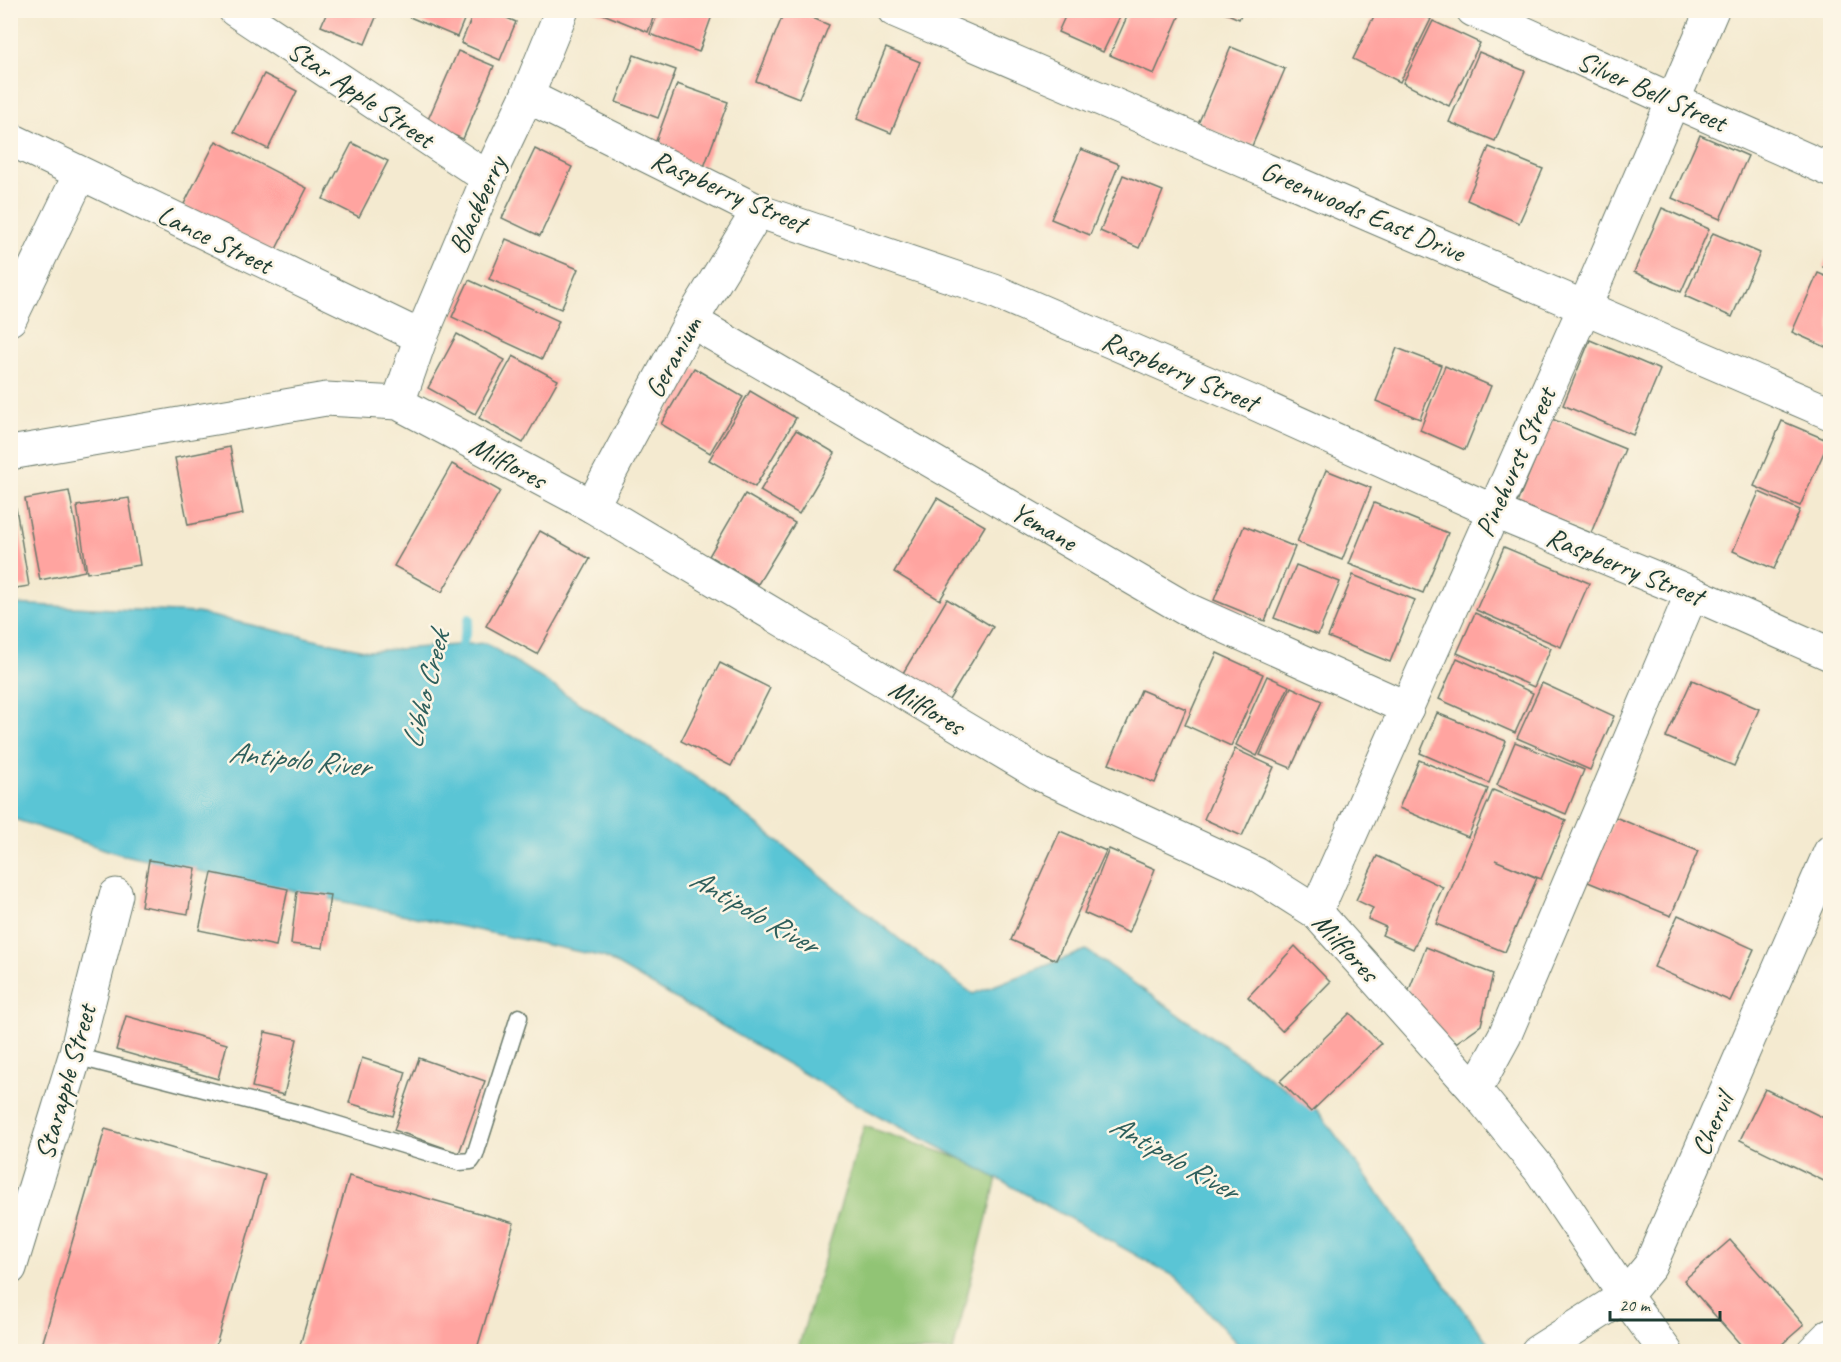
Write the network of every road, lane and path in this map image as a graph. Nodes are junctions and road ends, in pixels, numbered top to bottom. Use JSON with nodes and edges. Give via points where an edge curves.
{"nodes":[{"id":1,"x":235,"y":10,"type":"edge"},
{"id":2,"x":562,"y":10,"type":"edge"},
{"id":3,"x":894,"y":10,"type":"edge"},
{"id":4,"x":1473,"y":10,"type":"edge"},
{"id":5,"x":1712,"y":10,"type":"edge"},
{"id":6,"x":277,"y":22,"type":"edge"},
{"id":7,"x":527,"y":96,"type":"junction"},
{"id":8,"x":1674,"y":101,"type":"junction"},
{"id":9,"x":10,"y":139,"type":"edge"},
{"id":10,"x":1830,"y":170,"type":"edge"},
{"id":11,"x":80,"y":174,"type":"junction"},
{"id":12,"x":488,"y":178,"type":"junction"},
{"id":13,"x":758,"y":211,"type":"junction"},
{"id":14,"x":1585,"y":306,"type":"junction"},
{"id":15,"x":10,"y":319,"type":"edge"},
{"id":16,"x":692,"y":321,"type":"junction"},
{"id":17,"x":421,"y":337,"type":"junction"},
{"id":18,"x":398,"y":403,"type":"junction"},
{"id":19,"x":1830,"y":413,"type":"edge"},
{"id":20,"x":10,"y":453,"type":"edge"},
{"id":21,"x":592,"y":506,"type":"junction"},
{"id":22,"x":1493,"y":511,"type":"junction"},
{"id":23,"x":1692,"y":593,"type":"junction"},
{"id":24,"x":1830,"y":654,"type":"edge"},
{"id":25,"x":1407,"y":708,"type":"junction"},
{"id":26,"x":1827,"y":868,"type":"edge"},
{"id":27,"x":116,"y":895,"type":"dead end"},
{"id":28,"x":1316,"y":912,"type":"junction"},
{"id":29,"x":519,"y":1017,"type":"dead end"},
{"id":30,"x":75,"y":1056,"type":"junction"},
{"id":31,"x":1475,"y":1090,"type":"junction"},
{"id":32,"x":10,"y":1268,"type":"edge"},
{"id":33,"x":1625,"y":1296,"type":"junction"},
{"id":34,"x":1830,"y":1335,"type":"edge"},
{"id":35,"x":1537,"y":1352,"type":"edge"},
{"id":36,"x":1666,"y":1352,"type":"edge"},
{"id":37,"x":1813,"y":1352,"type":"edge"}],
"edges":[{"from":1,"to":6,"type":"street","name":"Star Apple Street"},
{"from":2,"to":7,"type":"street","name":"Blackberry"},
{"from":3,"to":14,"type":"street","name":"Greenwoods East Drive"},
{"from":4,"to":8,"type":"street","name":"Silver Bell Street"},
{"from":5,"to":8,"type":"street","name":"Pinehurst Street"},
{"from":6,"to":12,"type":"street","name":"Star Apple Street"},
{"from":7,"to":12,"type":"street","name":"Blackberry"},
{"from":7,"to":13,"type":"street","name":"Raspberry Street"},
{"from":8,"to":10,"type":"street","name":"Silver Bell Street"},
{"from":8,"to":14,"type":"street","name":"Pinehurst Street"},
{"from":9,"to":11,"type":"street","name":"Lance Street"},
{"from":11,"to":15,"type":"street"},
{"from":11,"to":17,"type":"street","name":"Lance Street"},
{"from":12,"to":17,"type":"street","name":"Blackberry"},
{"from":13,"to":16,"type":"street","name":"Geranium"},
{"from":13,"to":22,"type":"street","name":"Raspberry Street","via":[[994,291]]},
{"from":14,"to":19,"type":"street","name":"Greenwoods East Drive"},
{"from":14,"to":22,"type":"street","name":"Pinehurst Street"},
{"from":16,"to":21,"type":"street","name":"Geranium"},
{"from":16,"to":25,"type":"street","name":"Yemane","via":[[1186,609]]},
{"from":17,"to":18,"type":"street","name":"Blackberry"},
{"from":18,"to":20,"type":"street","name":"Milflores","via":[[326,399]]},
{"from":18,"to":21,"type":"street","name":"Milflores"},
{"from":21,"to":28,"type":"street","name":"Milflores","via":[[1042,775],[1256,874]]},
{"from":22,"to":23,"type":"street","name":"Raspberry Street"},
{"from":22,"to":25,"type":"street","name":"Pinehurst Street"},
{"from":23,"to":24,"type":"street","name":"Raspberry Street"},
{"from":23,"to":31,"type":"street","via":[[1505,1035]]},
{"from":25,"to":28,"type":"street","name":"Pinehurst Street"},
{"from":26,"to":33,"type":"street","name":"Chervil","via":[[1650,1266]]},
{"from":27,"to":30,"type":"street","name":"Starapple Street"},
{"from":28,"to":31,"type":"street","name":"Milflores"},
{"from":29,"to":30,"type":"lane","via":[[471,1161],[459,1162],[309,1116]]},
{"from":30,"to":32,"type":"street","name":"Starapple Street"},
{"from":31,"to":33,"type":"street","name":"Milflores","via":[[1541,1171]]},
{"from":33,"to":35,"type":"street","name":"Chervil"},
{"from":33,"to":36,"type":"street","name":"Milflores"},
{"from":34,"to":37,"type":"street"}]}
